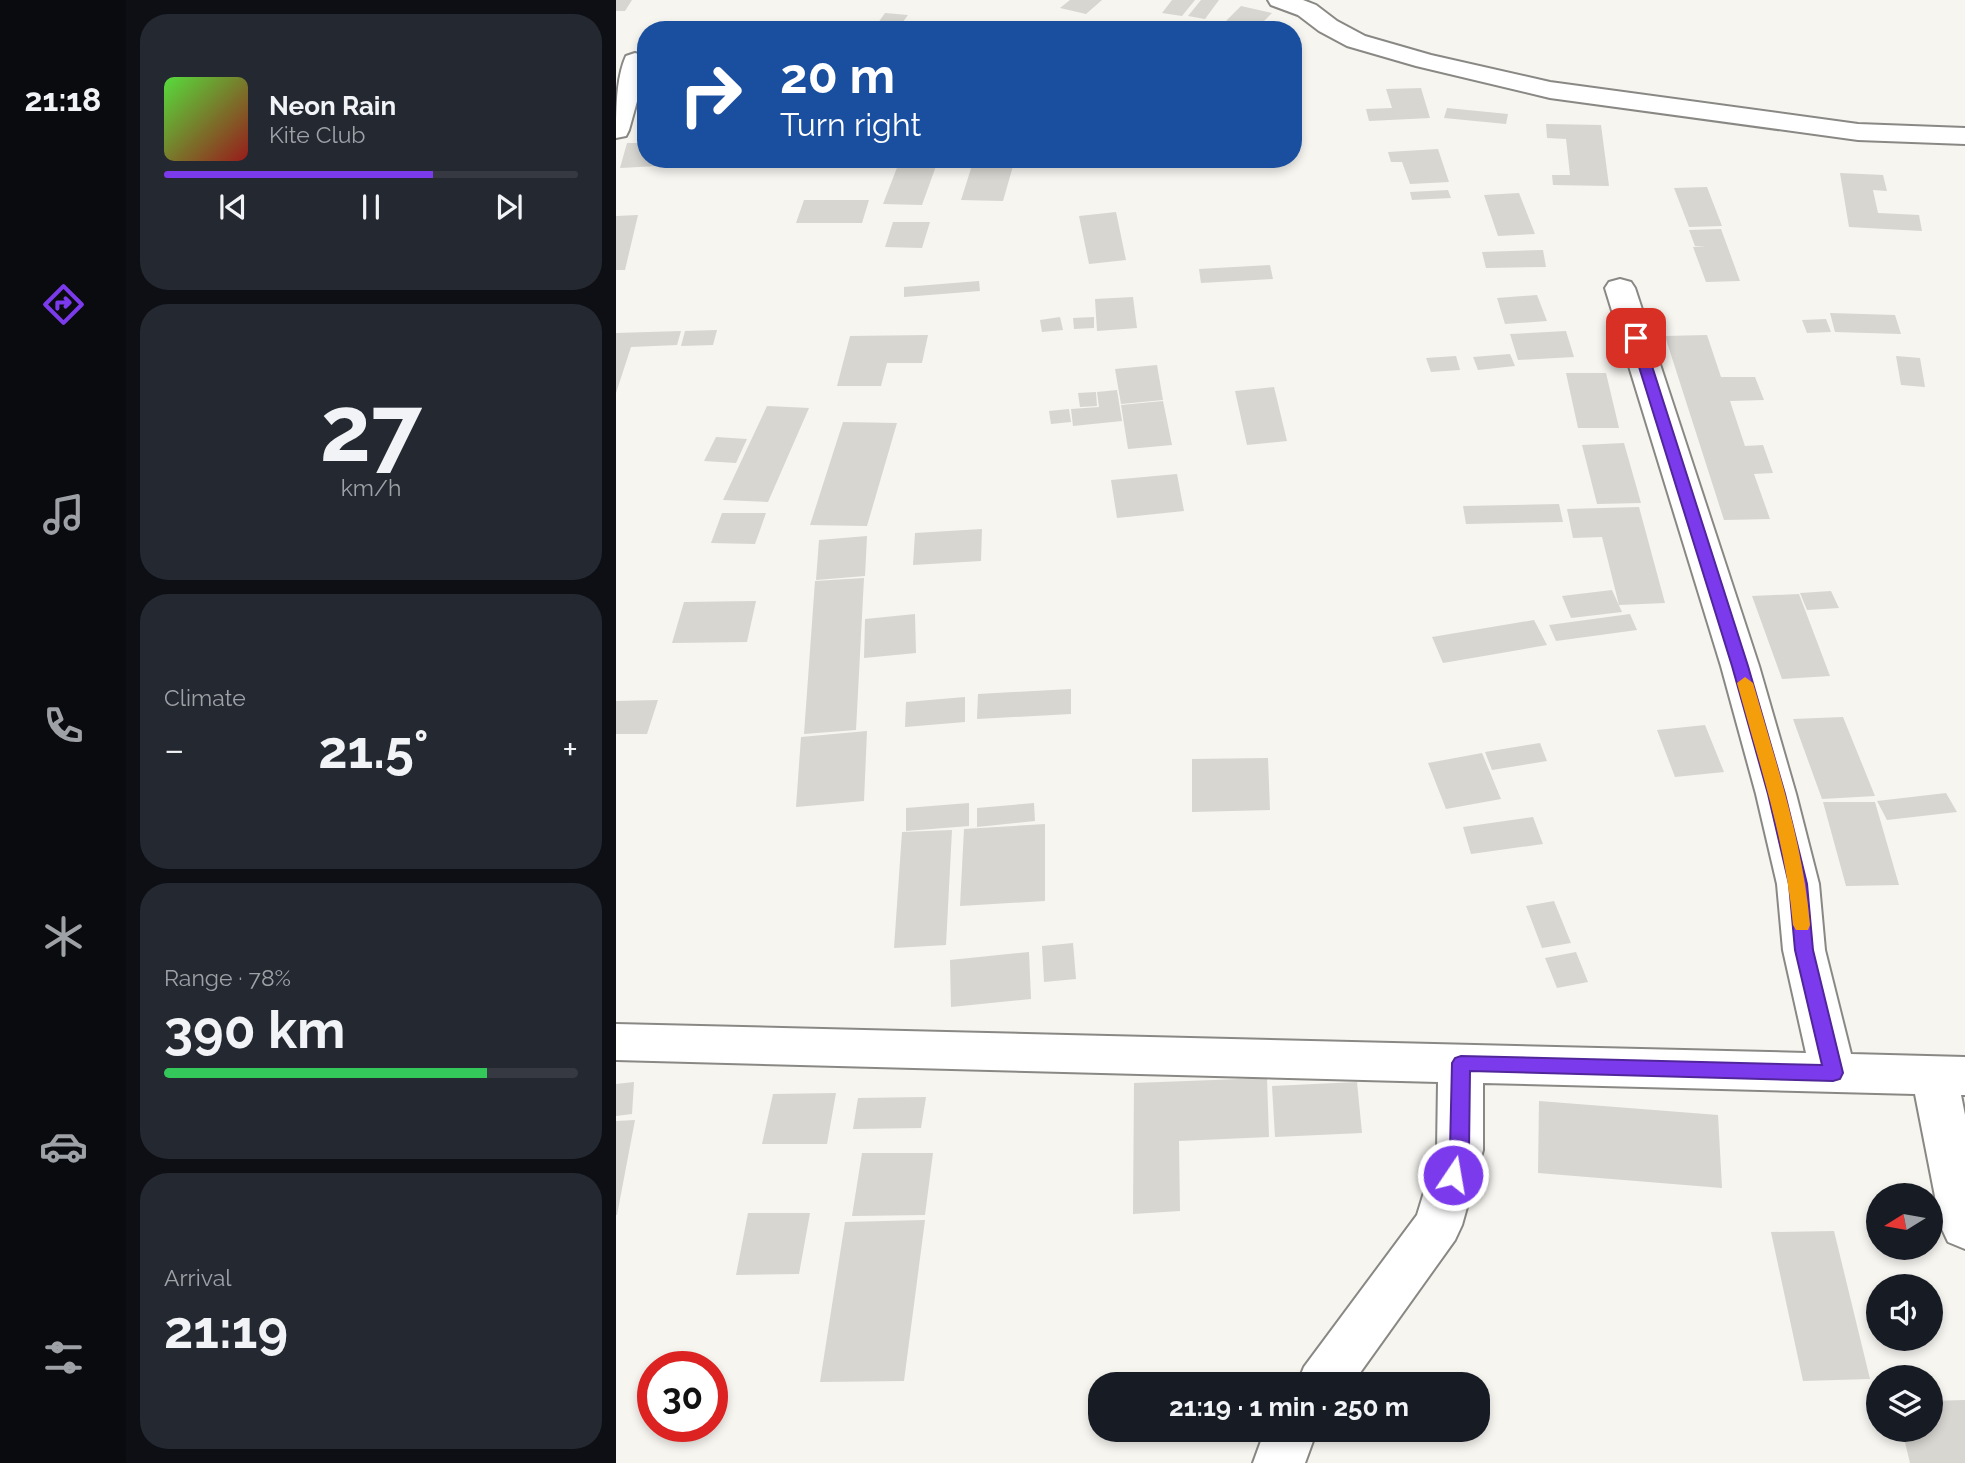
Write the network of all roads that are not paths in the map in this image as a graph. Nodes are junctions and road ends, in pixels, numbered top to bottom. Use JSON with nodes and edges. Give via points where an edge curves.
{"nodes":[{"id":1,"x":1280,"y":0,"type":"edge"},
{"id":2,"x":635,"y":61,"type":"dead end"},
{"id":3,"x":616,"y":130,"type":"edge"},
{"id":4,"x":1965,"y":136,"type":"edge"},
{"id":5,"x":1620,"y":288,"type":"dead end"},
{"id":6,"x":616,"y":1042,"type":"edge"},
{"id":7,"x":1461,"y":1063,"type":"junction"},
{"id":8,"x":1833,"y":1073,"type":"junction"},
{"id":9,"x":1950,"y":1076,"type":"edge"},
{"id":10,"x":1965,"y":1227,"type":"edge"},
{"id":11,"x":1331,"y":1372,"type":"edge"},
{"id":12,"x":1287,"y":1442,"type":"edge"},
{"id":13,"x":1279,"y":1463,"type":"edge"}],
"edges":[{"from":1,"to":4,"type":"street","via":[[1307,10],[1356,41],[1550,89],[1858,132]]},
{"from":2,"to":3,"type":"street"},
{"from":5,"to":8,"type":"street","via":[[1776,794],[1798,884],[1804,950]]},
{"from":6,"to":7,"type":"street"},
{"from":7,"to":8,"type":"street"},
{"from":7,"to":11,"type":"street","via":[[1460,1150],[1438,1226]]},
{"from":8,"to":9,"type":"street"},
{"from":9,"to":10,"type":"street"},
{"from":12,"to":13,"type":"street"}]}
